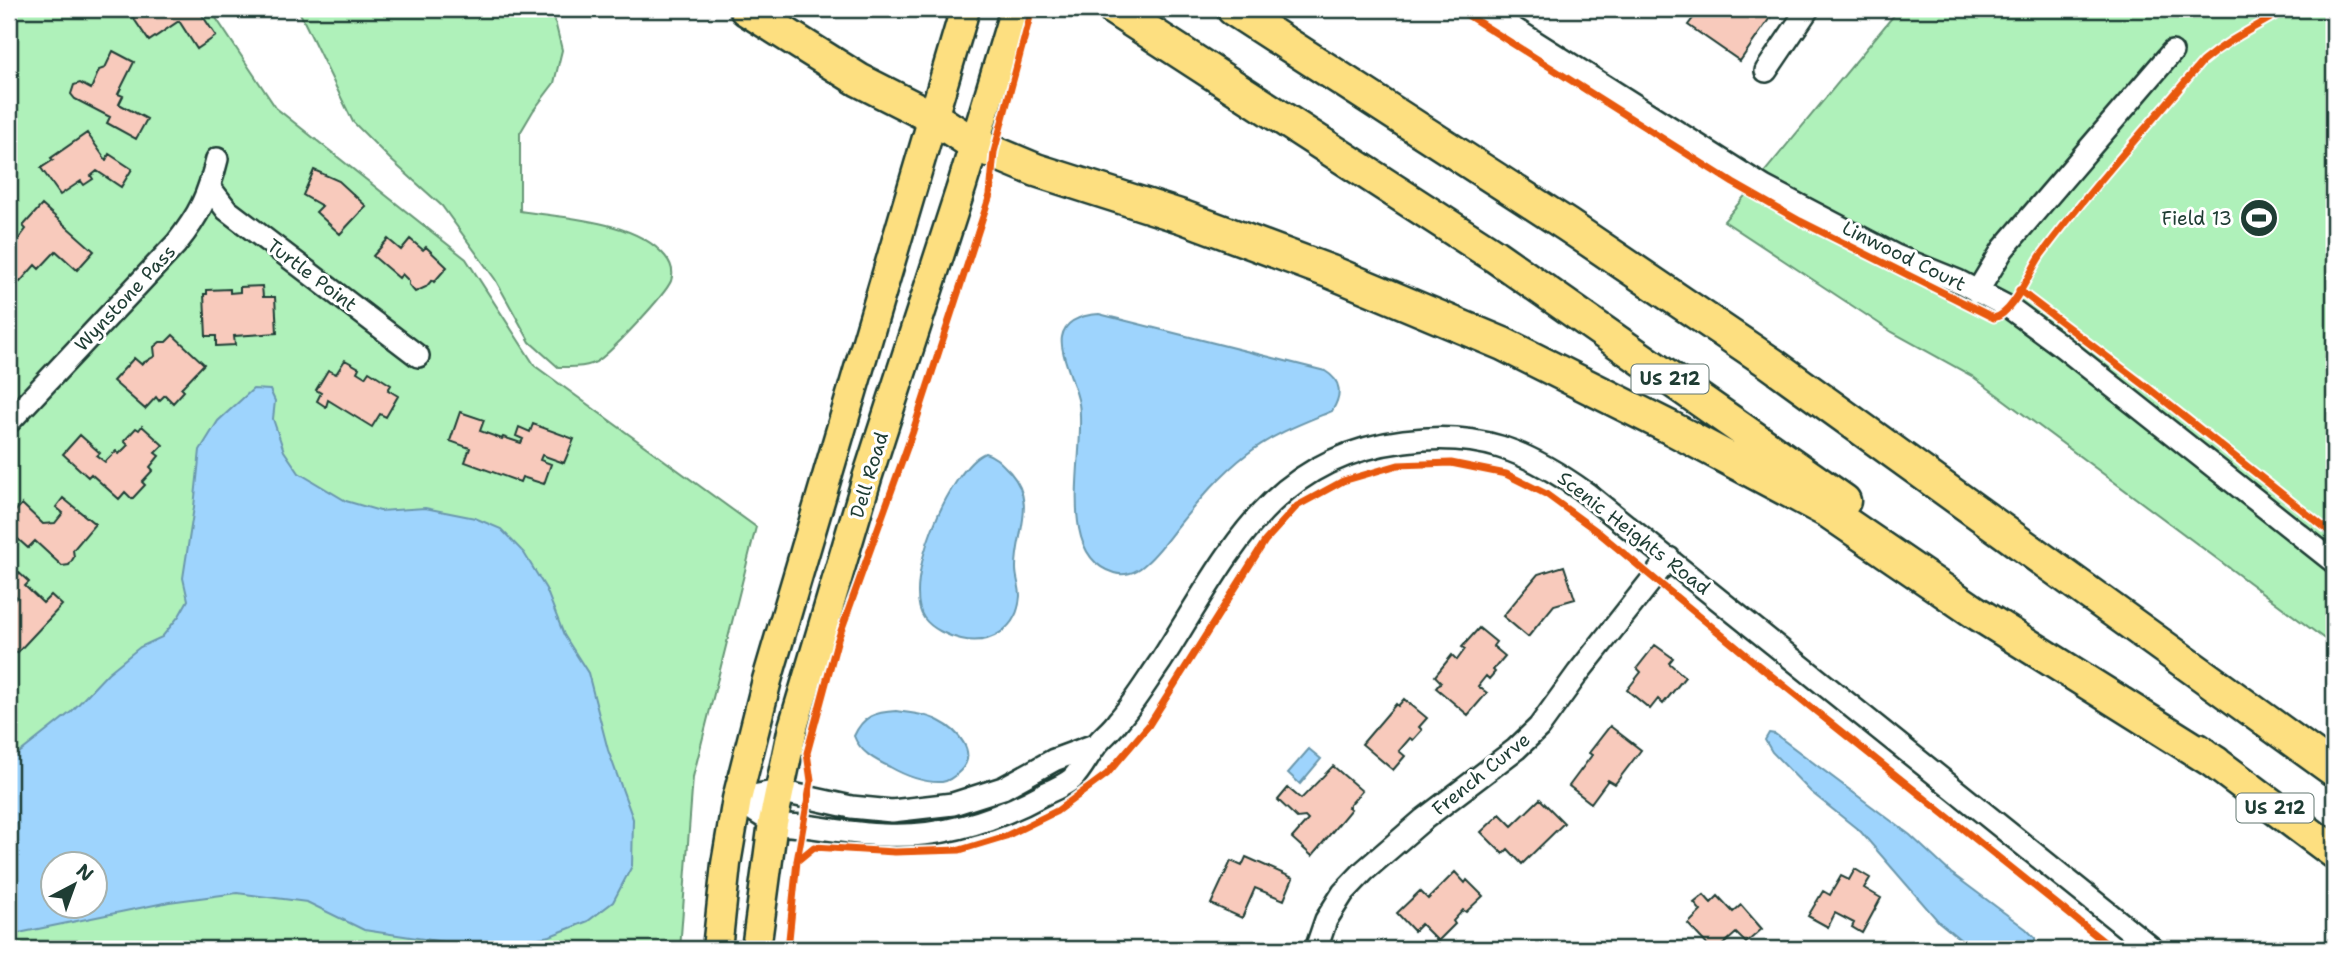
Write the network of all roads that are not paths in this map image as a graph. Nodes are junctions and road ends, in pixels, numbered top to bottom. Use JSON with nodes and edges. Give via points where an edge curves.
{"nodes":[{"id":1,"x":746,"y":9,"type":"edge"},
{"id":2,"x":965,"y":9,"type":"edge"},
{"id":3,"x":1114,"y":9,"type":"edge"},
{"id":4,"x":1233,"y":9,"type":"edge"},
{"id":5,"x":1265,"y":9,"type":"edge"},
{"id":6,"x":1483,"y":9,"type":"edge"},
{"id":7,"x":1808,"y":9,"type":"edge"},
{"id":8,"x":1011,"y":21,"type":"edge"},
{"id":9,"x":2172,"y":52,"type":"dead end"},
{"id":10,"x":1766,"y":71,"type":"dead end"},
{"id":11,"x":933,"y":118,"type":"junction"},
{"id":12,"x":974,"y":144,"type":"junction"},
{"id":13,"x":217,"y":159,"type":"dead end"},
{"id":14,"x":210,"y":188,"type":"junction"},
{"id":15,"x":1567,"y":225,"type":"junction"},
{"id":16,"x":1977,"y":292,"type":"junction"},
{"id":17,"x":418,"y":356,"type":"dead end"},
{"id":18,"x":9,"y":422,"type":"edge"},
{"id":19,"x":1669,"y":558,"type":"junction"},
{"id":20,"x":2334,"y":562,"type":"edge"},
{"id":21,"x":1097,"y":744,"type":"junction"},
{"id":22,"x":2216,"y":763,"type":"junction"},
{"id":23,"x":2334,"y":769,"type":"edge"},
{"id":24,"x":779,"y":791,"type":"junction"},
{"id":25,"x":737,"y":799,"type":"junction"},
{"id":26,"x":773,"y":822,"type":"junction"},
{"id":27,"x":2334,"y":852,"type":"edge"},
{"id":28,"x":718,"y":949,"type":"edge"},
{"id":29,"x":756,"y":949,"type":"edge"},
{"id":30,"x":1316,"y":949,"type":"edge"},
{"id":31,"x":2153,"y":949,"type":"edge"}],
"edges":[{"from":1,"to":11,"type":"highway","via":[[859,80]]},
{"from":2,"to":11,"type":"main road","name":"Dell Road"},
{"from":3,"to":22,"type":"highway","number":"US 212","via":[[1495,256]]},
{"from":4,"to":15,"type":"highway"},
{"from":5,"to":15,"type":"highway","via":[[1423,111]]},
{"from":6,"to":16,"type":"street","name":"Linwood Court","via":[[1764,187],[1896,256]]},
{"from":7,"to":10,"type":"street"},
{"from":8,"to":12,"type":"main road","name":"Dell Road"},
{"from":9,"to":16,"type":"street","via":[[2003,249]]},
{"from":11,"to":12,"type":"highway"},
{"from":11,"to":25,"type":"main road","name":"Dell Road","via":[[767,680]]},
{"from":12,"to":22,"type":"highway","via":[[1036,170],[1331,272],[1503,344],[1829,512],[1975,612]]},
{"from":12,"to":24,"type":"main road","name":"Dell Road","via":[[867,478],[793,727]]},
{"from":13,"to":14,"type":"street","name":"Wynstone Pass"},
{"from":14,"to":17,"type":"street","name":"Turtle Point","via":[[227,210]]},
{"from":14,"to":18,"type":"street","name":"Wynstone Pass","via":[[196,219],[176,244]]},
{"from":15,"to":23,"type":"highway","via":[[1772,364]]},
{"from":16,"to":20,"type":"street","name":"Linwood Court","via":[[2010,308],[2063,347]]},
{"from":19,"to":21,"type":"street","name":"Scenic Heights Road","via":[[1563,476],[1505,448],[1482,441],[1428,438],[1352,452],[1297,481],[1262,509],[1119,721]]},
{"from":19,"to":30,"type":"street","name":"French Curve","via":[[1539,727],[1424,819],[1343,894],[1326,920]]},
{"from":19,"to":31,"type":"street","name":"Scenic Heights Road"},
{"from":21,"to":24,"type":"street","name":"Scenic Heights Road","via":[[1054,760],[1003,788],[953,804],[892,811]]},
{"from":21,"to":26,"type":"street","name":"Scenic Heights Road","via":[[1071,780],[1018,808],[971,825],[901,836]]},
{"from":22,"to":27,"type":"highway","number":"US 212"},
{"from":24,"to":25,"type":"street","name":"Scenic Heights Road"},
{"from":24,"to":26,"type":"main road","name":"Dell Road"},
{"from":25,"to":26,"type":"street","name":"Scenic Heights Road"},
{"from":25,"to":28,"type":"main road","name":"Dell Road"},
{"from":26,"to":29,"type":"main road","name":"Dell Road"}]}
